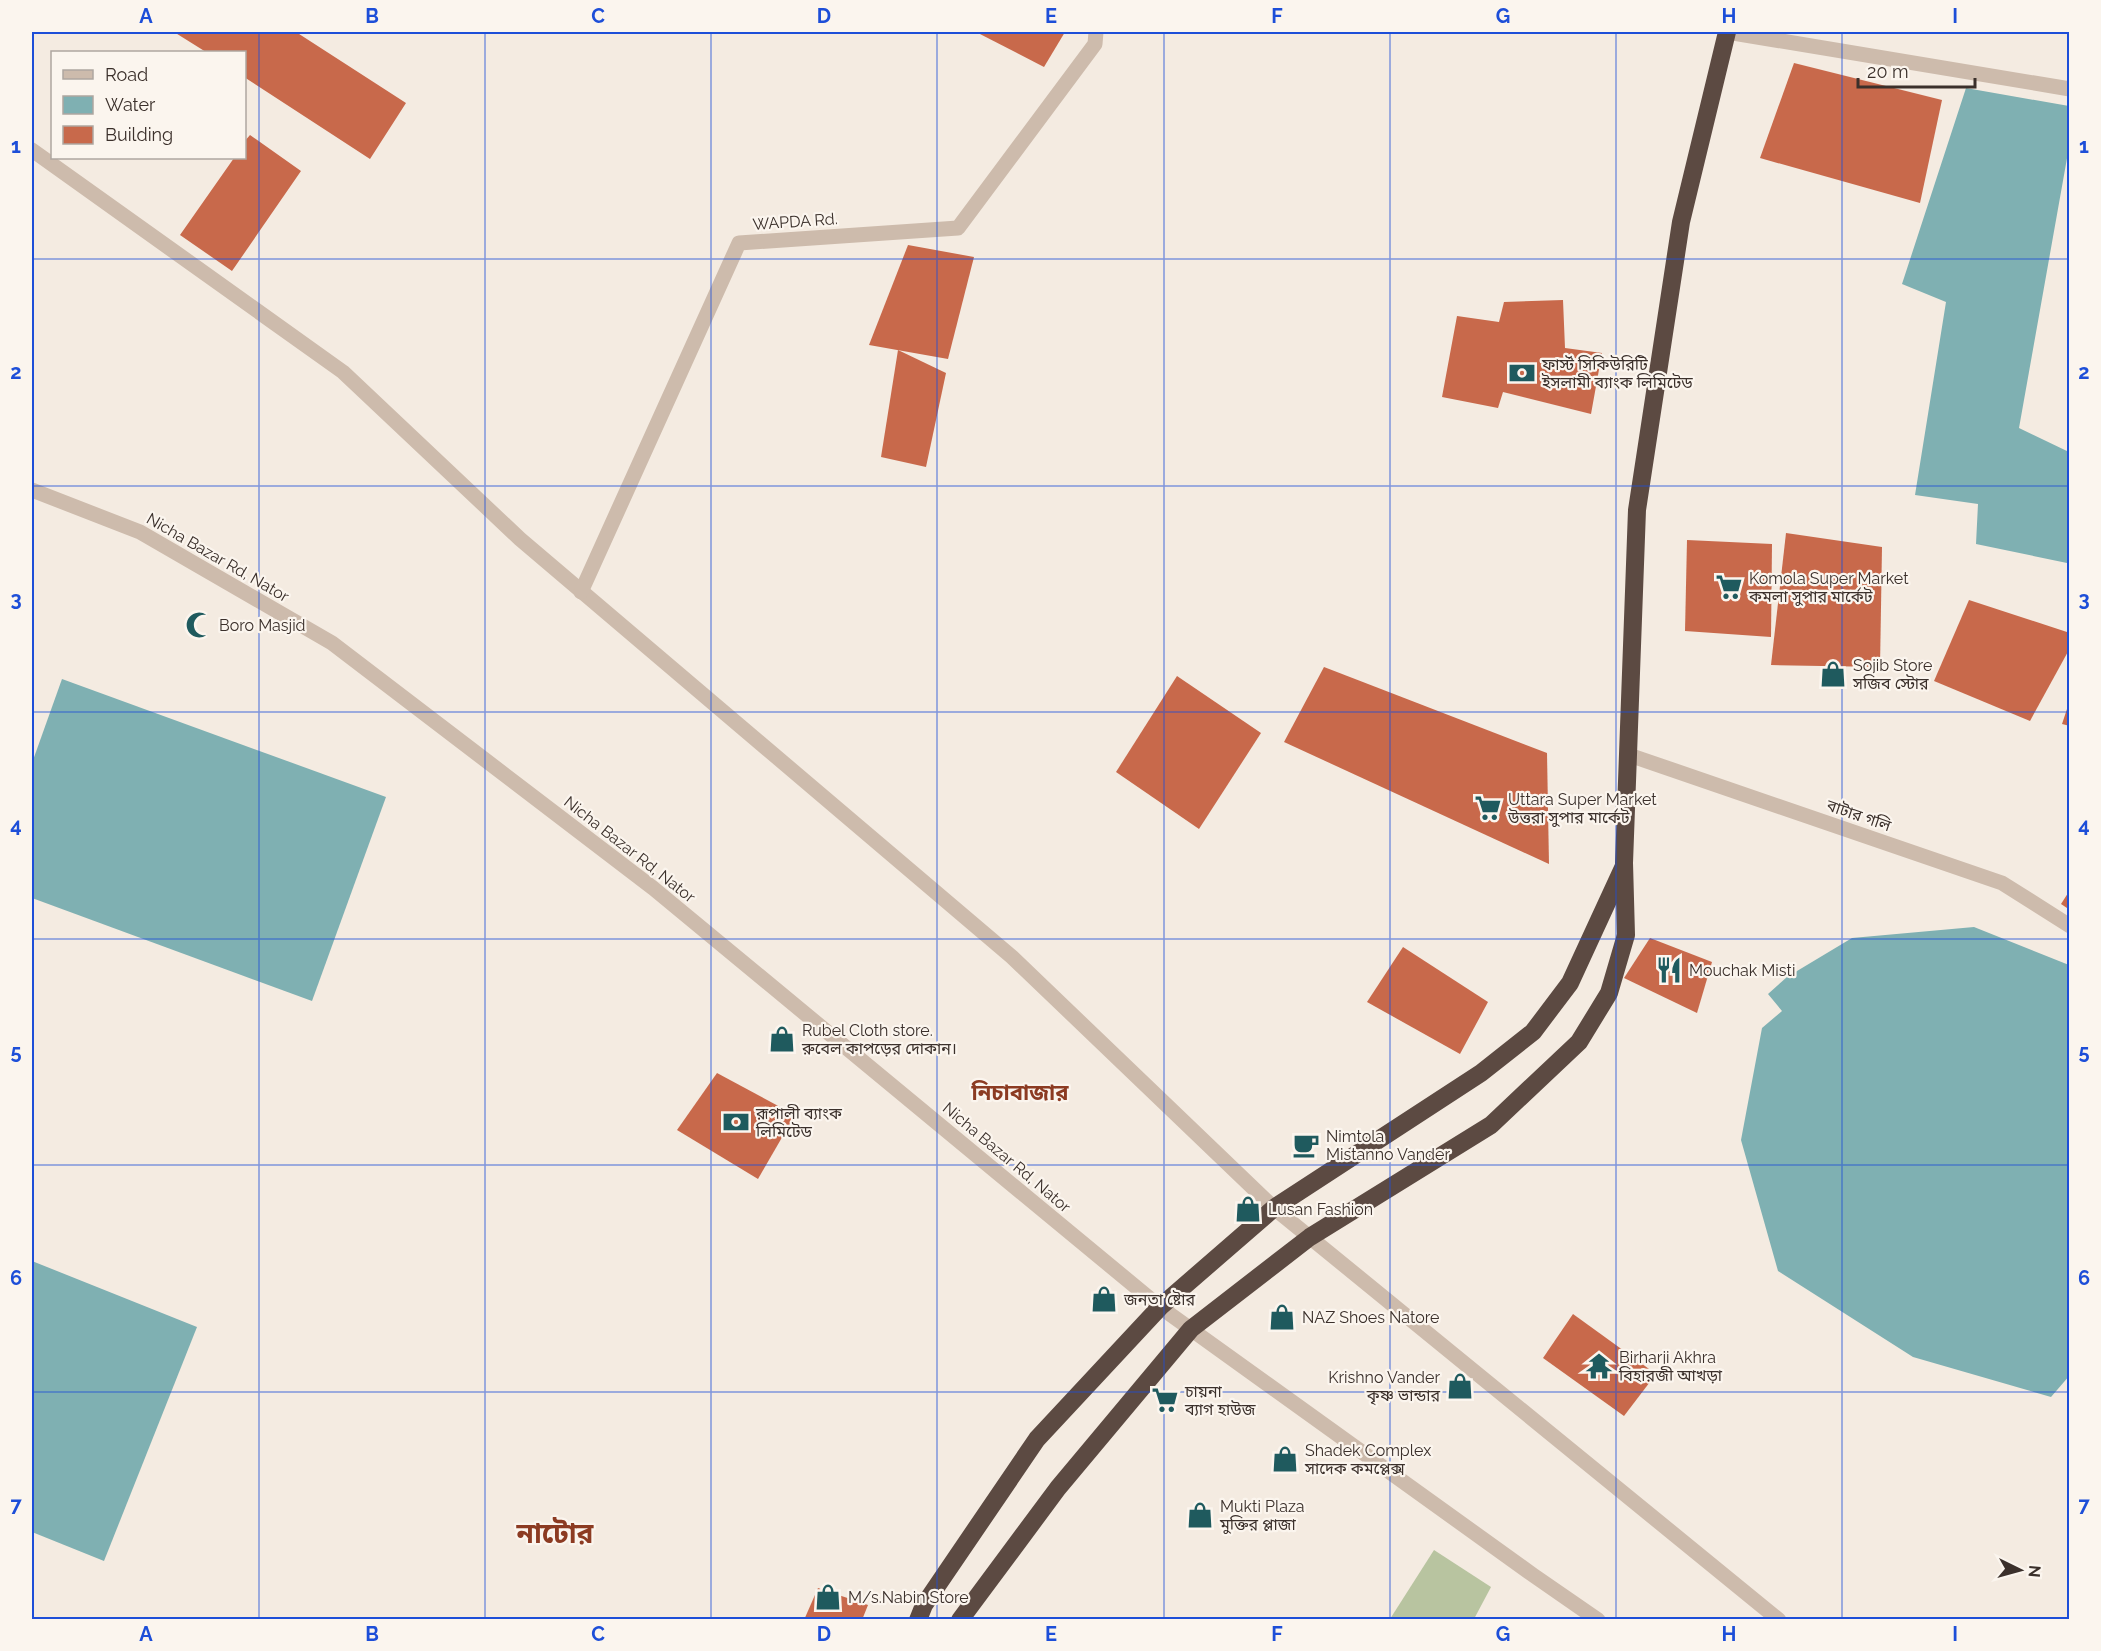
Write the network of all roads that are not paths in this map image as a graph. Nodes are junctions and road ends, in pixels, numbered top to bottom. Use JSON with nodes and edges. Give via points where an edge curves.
{"nodes":[{"id":1,"x":1096,"y":32,"type":"edge"},
{"id":2,"x":1727,"y":32,"type":"edge"},
{"id":3,"x":2070,"y":89,"type":"edge"},
{"id":4,"x":32,"y":150,"type":"edge"},
{"id":5,"x":32,"y":490,"type":"edge"},
{"id":6,"x":581,"y":592,"type":"junction"},
{"id":7,"x":1629,"y":755,"type":"junction"},
{"id":8,"x":1624,"y":863,"type":"junction"},
{"id":9,"x":2070,"y":926,"type":"edge"},
{"id":10,"x":1274,"y":1208,"type":"junction"},
{"id":11,"x":1310,"y":1237,"type":"junction"},
{"id":12,"x":1161,"y":1307,"type":"junction"},
{"id":13,"x":1191,"y":1329,"type":"junction"},
{"id":14,"x":918,"y":1620,"type":"edge"},
{"id":15,"x":960,"y":1620,"type":"edge"},
{"id":16,"x":1598,"y":1620,"type":"edge"},
{"id":17,"x":1779,"y":1620,"type":"edge"}],
"edges":[{"from":1,"to":6,"type":"street","name":"WAPDA Rd.","via":[[1095,44],[958,228],[739,243]]},
{"from":2,"to":3,"type":"street"},
{"from":2,"to":7,"type":"highway","via":[[1681,222],[1637,510]]},
{"from":4,"to":6,"type":"street","via":[[343,372]]},
{"from":5,"to":12,"type":"street","name":"Nicha Bazar Rd, Nator","via":[[140,532],[332,643],[653,888]]},
{"from":6,"to":10,"type":"street","via":[[1012,957]]},
{"from":7,"to":8,"type":"highway"},
{"from":7,"to":9,"type":"street","name":"বাটার গলি","via":[[2002,883]]},
{"from":8,"to":10,"type":"highway","via":[[1570,983],[1533,1032],[1481,1073]]},
{"from":8,"to":11,"type":"highway","via":[[1626,935],[1609,993],[1579,1042],[1491,1125]]},
{"from":10,"to":11,"type":"street"},
{"from":10,"to":12,"type":"highway"},
{"from":11,"to":13,"type":"highway"},
{"from":11,"to":17,"type":"street"},
{"from":12,"to":13,"type":"street","name":"Nicha Bazar Rd, Nator"},
{"from":12,"to":14,"type":"highway","via":[[1037,1439],[924,1605]]},
{"from":13,"to":15,"type":"highway","via":[[1058,1488]]},
{"from":13,"to":16,"type":"street","name":"Nicha Bazar Rd, Nator"}]}
